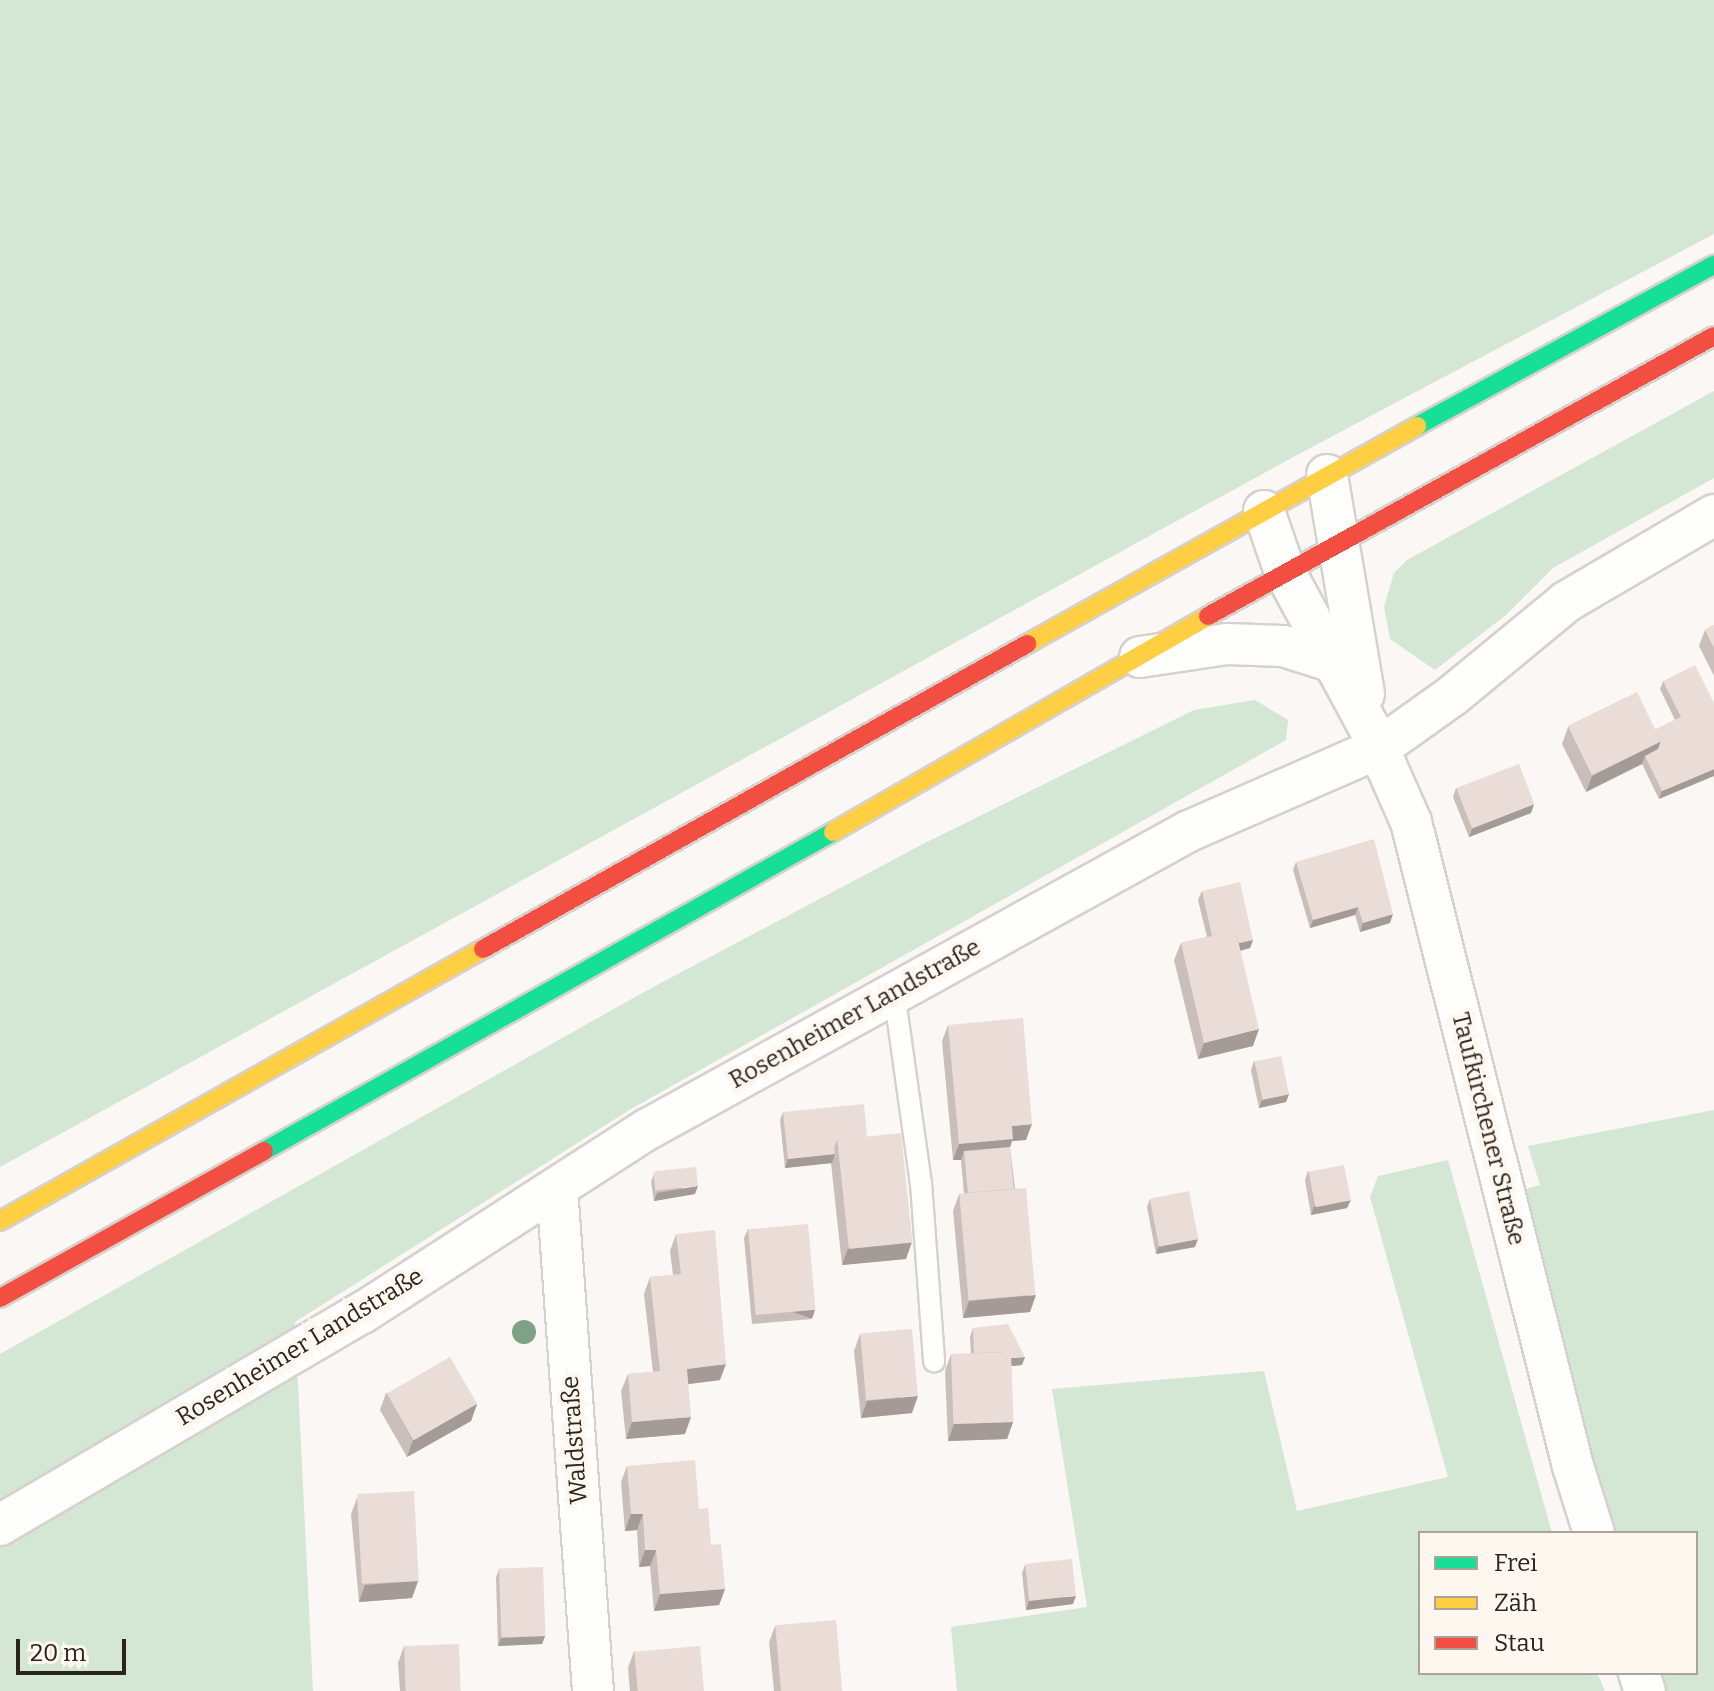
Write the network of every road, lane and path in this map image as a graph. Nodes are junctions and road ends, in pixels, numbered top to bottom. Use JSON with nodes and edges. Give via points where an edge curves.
{"nodes":[{"id":1,"x":1714,"y":265,"type":"edge"},
{"id":2,"x":1714,"y":336,"type":"edge"},
{"id":3,"x":1327,"y":475,"type":"junction"},
{"id":4,"x":1264,"y":511,"type":"junction"},
{"id":5,"x":1714,"y":515,"type":"edge"},
{"id":6,"x":1335,"y":545,"type":"junction"},
{"id":7,"x":1285,"y":572,"type":"junction"},
{"id":8,"x":1140,"y":657,"type":"junction"},
{"id":9,"x":1333,"y":662,"type":"junction"},
{"id":10,"x":1375,"y":739,"type":"junction"},
{"id":11,"x":894,"y":992,"type":"junction"},
{"id":12,"x":557,"y":1188,"type":"junction"},
{"id":13,"x":0,"y":1221,"type":"edge"},
{"id":14,"x":0,"y":1298,"type":"edge"},
{"id":15,"x":934,"y":1362,"type":"dead end"},
{"id":16,"x":0,"y":1525,"type":"edge"},
{"id":17,"x":1593,"y":1531,"type":"edge"},
{"id":18,"x":593,"y":1691,"type":"edge"}],
"edges":[{"from":1,"to":3,"type":"main road"},
{"from":2,"to":6,"type":"main road"},
{"from":3,"to":4,"type":"main road"},
{"from":3,"to":6,"type":"street","name":"Taufkirchener Straße"},
{"from":4,"to":7,"type":"street","name":"Taufkirchener Straße"},
{"from":4,"to":13,"type":"main road"},
{"from":5,"to":10,"type":"street","name":"Rosenheimer Landstraße","via":[[1566,602],[1452,696]]},
{"from":6,"to":7,"type":"main road"},
{"from":6,"to":10,"type":"street","name":"Taufkirchener Straße"},
{"from":7,"to":8,"type":"main road"},
{"from":7,"to":9,"type":"street","name":"Taufkirchener Straße"},
{"from":8,"to":9,"type":"street","via":[[1227,644],[1283,646]]},
{"from":8,"to":14,"type":"main road"},
{"from":9,"to":10,"type":"street","name":"Taufkirchener Straße"},
{"from":10,"to":11,"type":"street","name":"Rosenheimer Landstraße","via":[[1189,831]]},
{"from":10,"to":17,"type":"street","name":"Taufkirchener Straße","via":[[1411,822]]},
{"from":11,"to":12,"type":"street","name":"Rosenheimer Landstraße","via":[[648,1129]]},
{"from":11,"to":15,"type":"lane","via":[[921,1183]]},
{"from":12,"to":16,"type":"street","name":"Rosenheimer Landstraße","via":[[362,1313]]},
{"from":12,"to":18,"type":"street","name":"Waldstraße"}]}
